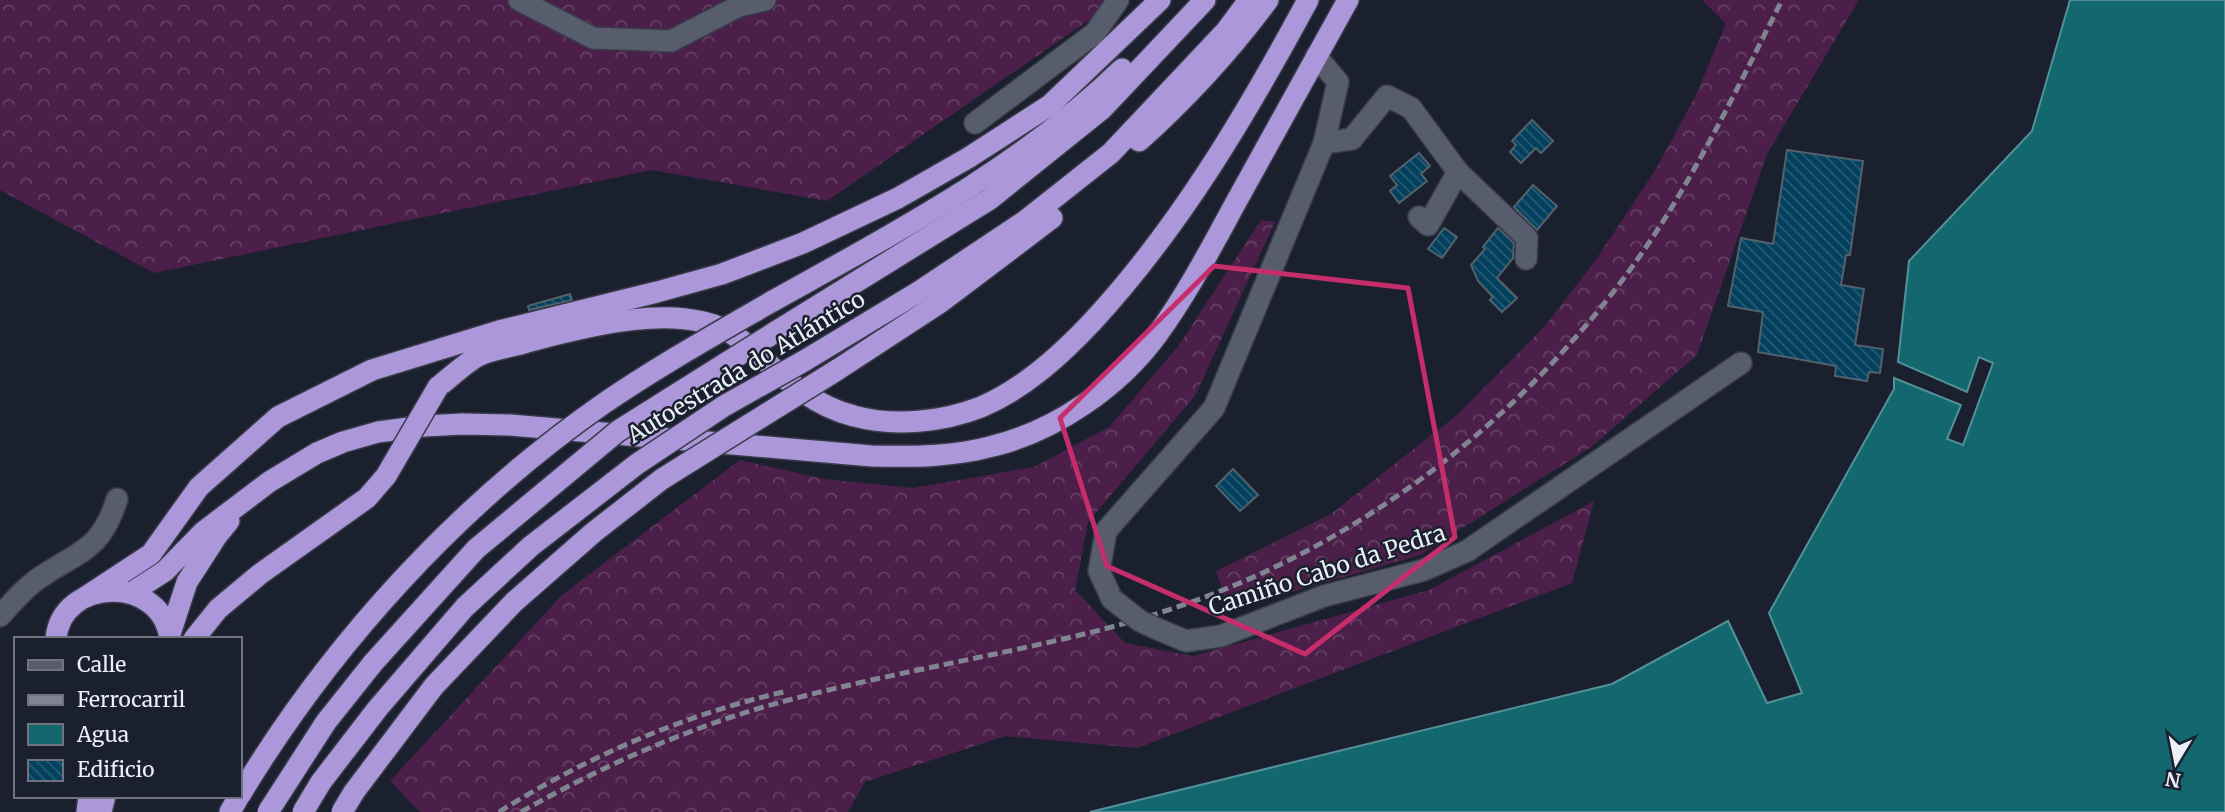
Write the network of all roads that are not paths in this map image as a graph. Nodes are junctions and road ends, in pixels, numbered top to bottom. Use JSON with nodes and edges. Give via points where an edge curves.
{"nodes":[{"id":1,"x":519,"y":0,"type":"edge"},
{"id":2,"x":765,"y":0,"type":"edge"},
{"id":3,"x":1118,"y":0,"type":"edge"},
{"id":4,"x":1160,"y":0,"type":"edge"},
{"id":5,"x":1189,"y":0,"type":"edge"},
{"id":6,"x":1205,"y":0,"type":"edge"},
{"id":7,"x":1249,"y":0,"type":"edge"},
{"id":8,"x":1268,"y":0,"type":"edge"},
{"id":9,"x":1307,"y":0,"type":"edge"},
{"id":10,"x":1348,"y":0,"type":"edge"},
{"id":11,"x":1316,"y":56,"type":"junction"},
{"id":12,"x":975,"y":123,"type":"dead end"},
{"id":13,"x":1324,"y":143,"type":"junction"},
{"id":14,"x":1458,"y":172,"type":"junction"},
{"id":15,"x":1419,"y":217,"type":"dead end"},
{"id":16,"x":1526,"y":259,"type":"dead end"},
{"id":17,"x":1741,"y":363,"type":"dead end"},
{"id":18,"x":117,"y":499,"type":"dead end"},
{"id":19,"x":246,"y":501,"type":"junction"},
{"id":20,"x":131,"y":593,"type":"junction"},
{"id":21,"x":87,"y":596,"type":"junction"},
{"id":22,"x":0,"y":616,"type":"edge"},
{"id":23,"x":170,"y":636,"type":"edge"},
{"id":24,"x":56,"y":637,"type":"edge"},
{"id":25,"x":196,"y":637,"type":"edge"},
{"id":26,"x":242,"y":791,"type":"edge"},
{"id":27,"x":268,"y":812,"type":"edge"},
{"id":28,"x":303,"y":812,"type":"edge"},
{"id":29,"x":342,"y":812,"type":"edge"}],
"edges":[{"from":1,"to":2,"type":"street","via":[[593,38],[671,41],[739,6]]},
{"from":3,"to":12,"type":"street","via":[[1095,33]]},
{"from":4,"to":21,"type":"highway","via":[[1050,105],[898,198],[803,243],[722,274],[499,331],[372,370],[278,417],[199,487],[150,554]]},
{"from":5,"to":26,"type":"highway","bridge":true,"via":[[1102,88],[966,190],[645,376],[542,450],[440,540],[377,606],[272,741]]},
{"from":6,"to":27,"type":"highway","name":"Autoestrada do Atlántico","bridge":true,"via":[[1102,109],[990,199],[618,432],[475,549],[334,712]]},
{"from":7,"to":28,"type":"highway","name":"Autoestrada do Atlántico","bridge":true,"via":[[1226,31],[1111,153],[1025,221],[920,291],[724,406],[637,464],[531,545],[465,607],[378,708]]},
{"from":8,"to":29,"type":"highway","bridge":true,"via":[[1172,111],[1077,198],[941,302],[662,480],[514,602],[433,686]]},
{"from":9,"to":25,"type":"highway","bridge":true,"via":[[1180,213],[1123,288],[1073,342],[1023,383],[981,407],[934,419],[855,417],[804,395],[733,334],[694,319],[644,317],[560,333],[479,356],[438,387],[368,498],[260,574],[218,609]]},
{"from":10,"to":11,"type":"highway"},
{"from":11,"to":13,"type":"street","name":"Camiño Cabo da Pedra","via":[[1338,82]]},
{"from":11,"to":19,"type":"highway","via":[[1198,271],[1155,338],[1100,392],[1023,437],[964,452],[906,457],[510,425],[424,426],[343,442],[280,475]]},
{"from":13,"to":14,"type":"street","via":[[1352,139],[1387,96],[1411,108]]},
{"from":13,"to":17,"type":"street","name":"Camiño Cabo da Pedra","bridge":true,"via":[[1214,408],[1106,531],[1099,571],[1112,599],[1140,621],[1186,641],[1221,636],[1324,596],[1424,570],[1467,551]]},
{"from":14,"to":15,"type":"street","via":[[1428,225]]},
{"from":14,"to":16,"type":"street","via":[[1527,238]]},
{"from":18,"to":22,"type":"street","via":[[96,541],[36,581]]},
{"from":19,"to":20,"type":"highway","via":[[203,532],[165,571]]},
{"from":19,"to":23,"type":"highway","via":[[187,582]]},
{"from":20,"to":21,"type":"highway","via":[[108,590]]},
{"from":20,"to":23,"type":"highway","via":[[151,603]]},
{"from":21,"to":24,"type":"highway","via":[[68,610]]}]}
